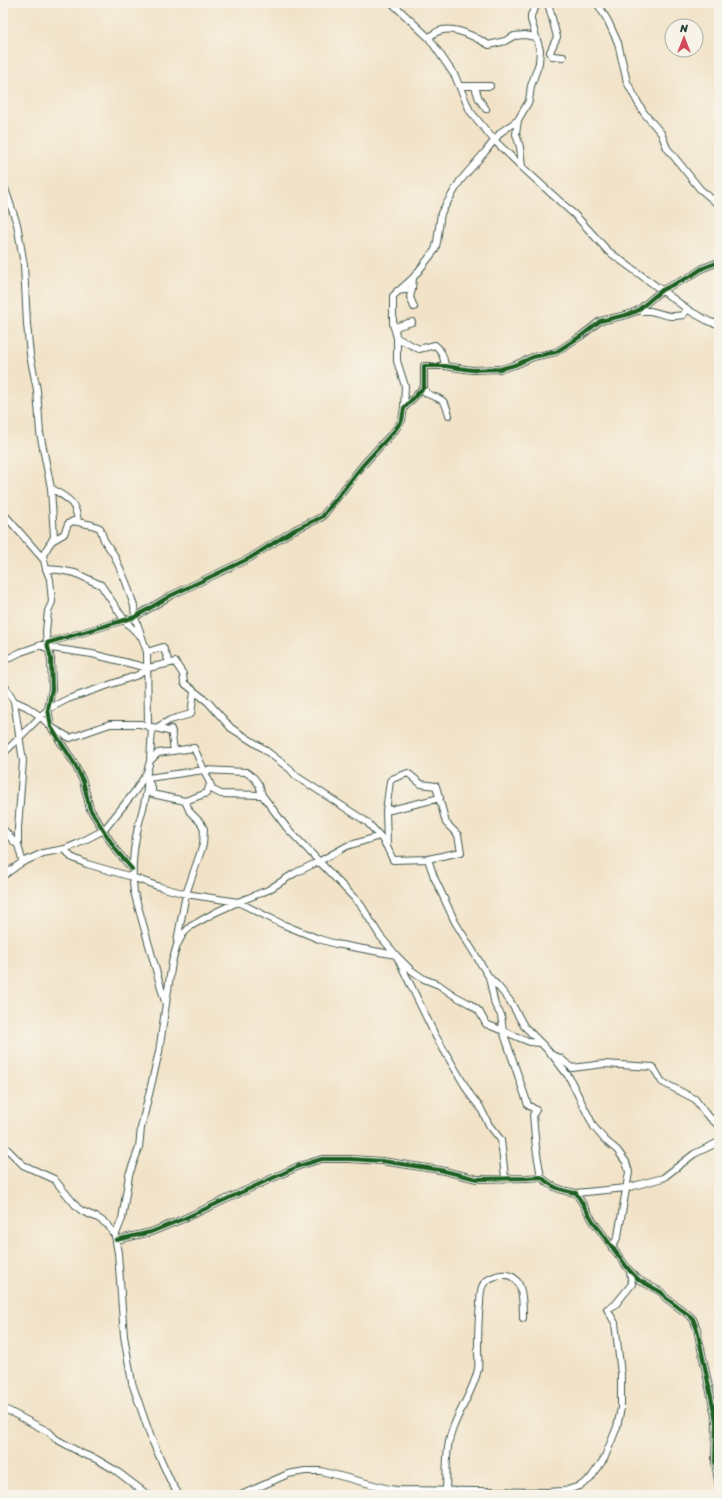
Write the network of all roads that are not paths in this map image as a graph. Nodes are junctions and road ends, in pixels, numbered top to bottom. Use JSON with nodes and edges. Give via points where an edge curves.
{"nodes":[{"id":1,"x":392,"y":3,"type":"edge"},
{"id":2,"x":538,"y":3,"type":"edge"},
{"id":3,"x":548,"y":3,"type":"edge"},
{"id":4,"x":597,"y":3,"type":"edge"},
{"id":5,"x":536,"y":37,"type":"junction"},
{"id":6,"x":429,"y":38,"type":"junction"},
{"id":7,"x":540,"y":50,"type":"junction"},
{"id":8,"x":550,"y":52,"type":"junction"},
{"id":9,"x":563,"y":57,"type":"dead end"},
{"id":10,"x":460,"y":86,"type":"junction"},
{"id":11,"x":475,"y":86,"type":"junction"},
{"id":12,"x":490,"y":86,"type":"dead end"},
{"id":13,"x":486,"y":109,"type":"dead end"},
{"id":14,"x":518,"y":120,"type":"junction"},
{"id":15,"x":494,"y":140,"type":"junction"},
{"id":16,"x":522,"y":167,"type":"junction"},
{"id":17,"x":3,"y":183,"type":"edge"},
{"id":18,"x":719,"y":205,"type":"edge"},
{"id":19,"x":719,"y":262,"type":"edge"},
{"id":20,"x":413,"y":278,"type":"junction"},
{"id":21,"x":412,"y":289,"type":"junction"},
{"id":22,"x":662,"y":290,"type":"junction"},
{"id":23,"x":401,"y":291,"type":"junction"},
{"id":24,"x":410,"y":297,"type":"junction"},
{"id":25,"x":414,"y":307,"type":"dead end"},
{"id":26,"x":687,"y":309,"type":"junction"},
{"id":27,"x":637,"y":311,"type":"junction"},
{"id":28,"x":412,"y":322,"type":"dead end"},
{"id":29,"x":719,"y":324,"type":"edge"},
{"id":30,"x":395,"y":326,"type":"junction"},
{"id":31,"x":397,"y":338,"type":"junction"},
{"id":32,"x":445,"y":366,"type":"junction"},
{"id":33,"x":405,"y":386,"type":"junction"},
{"id":34,"x":425,"y":390,"type":"junction"},
{"id":35,"x":417,"y":393,"type":"junction"},
{"id":36,"x":404,"y":408,"type":"junction"},
{"id":37,"x":449,"y":415,"type":"dead end"},
{"id":38,"x":51,"y":488,"type":"junction"},
{"id":39,"x":3,"y":513,"type":"edge"},
{"id":40,"x":78,"y":521,"type":"junction"},
{"id":41,"x":48,"y":545,"type":"junction"},
{"id":42,"x":44,"y":560,"type":"junction"},
{"id":43,"x":46,"y":569,"type":"junction"},
{"id":44,"x":135,"y":617,"type":"junction"},
{"id":45,"x":125,"y":620,"type":"junction"},
{"id":46,"x":142,"y":638,"type":"junction"},
{"id":47,"x":45,"y":646,"type":"junction"},
{"id":48,"x":147,"y":652,"type":"junction"},
{"id":49,"x":3,"y":661,"type":"edge"},
{"id":50,"x":169,"y":662,"type":"junction"},
{"id":51,"x":148,"y":668,"type":"junction"},
{"id":52,"x":3,"y":683,"type":"edge"},
{"id":53,"x":194,"y":692,"type":"junction"},
{"id":54,"x":14,"y":701,"type":"junction"},
{"id":55,"x":48,"y":709,"type":"junction"},
{"id":56,"x":40,"y":716,"type":"junction"},
{"id":57,"x":168,"y":722,"type":"junction"},
{"id":58,"x":51,"y":727,"type":"junction"},
{"id":59,"x":153,"y":728,"type":"junction"},
{"id":60,"x":172,"y":732,"type":"junction"},
{"id":61,"x":19,"y":738,"type":"junction"},
{"id":62,"x":174,"y":752,"type":"junction"},
{"id":63,"x":3,"y":754,"type":"edge"},
{"id":64,"x":204,"y":770,"type":"junction"},
{"id":65,"x":148,"y":777,"type":"junction"},
{"id":66,"x":210,"y":784,"type":"junction"},
{"id":67,"x":262,"y":795,"type":"junction"},
{"id":68,"x":440,"y":798,"type":"junction"},
{"id":69,"x":185,"y":801,"type":"junction"},
{"id":70,"x":386,"y":811,"type":"junction"},
{"id":71,"x":3,"y":829,"type":"edge"},
{"id":72,"x":104,"y":830,"type":"junction"},
{"id":73,"x":380,"y":836,"type":"junction"},
{"id":74,"x":18,"y":845,"type":"junction"},
{"id":75,"x":387,"y":847,"type":"junction"},
{"id":76,"x":65,"y":848,"type":"junction"},
{"id":77,"x":428,"y":859,"type":"junction"},
{"id":78,"x":320,"y":861,"type":"junction"},
{"id":79,"x":21,"y":864,"type":"junction"},
{"id":80,"x":132,"y":869,"type":"junction"},
{"id":81,"x":3,"y":876,"type":"edge"},
{"id":82,"x":132,"y":877,"type":"junction"},
{"id":83,"x":186,"y":894,"type":"junction"},
{"id":84,"x":238,"y":902,"type":"junction"},
{"id":85,"x":177,"y":945,"type":"junction"},
{"id":86,"x":396,"y":955,"type":"junction"},
{"id":87,"x":489,"y":978,"type":"junction"},
{"id":88,"x":165,"y":1007,"type":"junction"},
{"id":89,"x":503,"y":1031,"type":"junction"},
{"id":90,"x":541,"y":1043,"type":"junction"},
{"id":91,"x":552,"y":1055,"type":"junction"},
{"id":92,"x":719,"y":1126,"type":"edge"},
{"id":93,"x":719,"y":1142,"type":"edge"},
{"id":94,"x":3,"y":1145,"type":"edge"},
{"id":95,"x":505,"y":1177,"type":"junction"},
{"id":96,"x":541,"y":1177,"type":"junction"},
{"id":97,"x":626,"y":1188,"type":"junction"},
{"id":98,"x":576,"y":1193,"type":"junction"},
{"id":99,"x":116,"y":1238,"type":"junction"},
{"id":100,"x":612,"y":1248,"type":"junction"},
{"id":101,"x":629,"y":1270,"type":"junction"},
{"id":102,"x":523,"y":1318,"type":"dead end"},
{"id":103,"x":3,"y":1408,"type":"edge"},
{"id":104,"x":719,"y":1487,"type":"edge"},
{"id":105,"x":446,"y":1491,"type":"junction"},
{"id":106,"x":397,"y":1492,"type":"edge"},
{"id":107,"x":547,"y":1493,"type":"edge"},
{"id":108,"x":148,"y":1495,"type":"edge"},
{"id":109,"x":179,"y":1495,"type":"edge"},
{"id":110,"x":241,"y":1495,"type":"edge"}],
"edges":[{"from":1,"to":6,"type":"street"},
{"from":2,"to":5,"type":"street","via":[[531,20]]},
{"from":3,"to":8,"type":"street","via":[[557,37]]},
{"from":4,"to":18,"type":"street","via":[[618,44],[627,82],[644,113],[661,133],[667,148],[700,189]]},
{"from":5,"to":6,"type":"street","via":[[514,36],[489,45],[472,36],[445,29],[434,32]]},
{"from":5,"to":7,"type":"street"},
{"from":6,"to":10,"type":"street"},
{"from":7,"to":8,"type":"street","via":[[544,53]]},
{"from":7,"to":14,"type":"street","via":[[529,101]]},
{"from":8,"to":9,"type":"street","via":[[552,56]]},
{"from":10,"to":11,"type":"street"},
{"from":10,"to":15,"type":"street","via":[[470,111]]},
{"from":11,"to":12,"type":"street"},
{"from":11,"to":13,"type":"street","via":[[479,99]]},
{"from":14,"to":15,"type":"street"},
{"from":14,"to":16,"type":"street","via":[[516,134]]},
{"from":15,"to":16,"type":"street"},
{"from":15,"to":20,"type":"street","via":[[460,181],[444,206],[435,250]]},
{"from":16,"to":22,"type":"street","via":[[577,217],[608,251]]},
{"from":17,"to":38,"type":"street","via":[[17,224],[23,255],[26,324],[37,390],[40,433]]},
{"from":19,"to":22,"type":"street"},
{"from":20,"to":21,"type":"street"},
{"from":20,"to":23,"type":"street"},
{"from":21,"to":23,"type":"street"},
{"from":21,"to":24,"type":"street"},
{"from":22,"to":26,"type":"street"},
{"from":22,"to":27,"type":"street"},
{"from":23,"to":24,"type":"street"},
{"from":23,"to":30,"type":"street","via":[[393,296]]},
{"from":24,"to":25,"type":"street"},
{"from":26,"to":27,"type":"street","via":[[683,315],[674,317]]},
{"from":26,"to":29,"type":"street","via":[[710,322]]},
{"from":27,"to":32,"type":"street","via":[[600,321],[562,348],[515,365],[500,369],[472,370]]},
{"from":28,"to":30,"type":"street"},
{"from":30,"to":31,"type":"street"},
{"from":31,"to":32,"type":"street","via":[[419,349],[435,346],[444,358]]},
{"from":31,"to":33,"type":"street","via":[[397,361]]},
{"from":32,"to":34,"type":"street","via":[[424,366]]},
{"from":33,"to":35,"type":"street","via":[[409,392]]},
{"from":33,"to":36,"type":"street"},
{"from":34,"to":35,"type":"street"},
{"from":34,"to":37,"type":"street","via":[[446,403]]},
{"from":35,"to":36,"type":"street"},
{"from":36,"to":44,"type":"street","via":[[402,420],[395,430],[363,465],[322,517],[294,530],[250,558],[170,596]]},
{"from":38,"to":40,"type":"street","via":[[72,502]]},
{"from":38,"to":41,"type":"street","via":[[54,537]]},
{"from":39,"to":42,"type":"street"},
{"from":40,"to":41,"type":"street","via":[[68,524],[64,534]]},
{"from":40,"to":44,"type":"street","via":[[100,528],[126,582]]},
{"from":41,"to":42,"type":"street"},
{"from":42,"to":43,"type":"street"},
{"from":43,"to":45,"type":"street","via":[[75,573],[100,585]]},
{"from":43,"to":47,"type":"street","via":[[50,579],[52,602],[48,611]]},
{"from":44,"to":45,"type":"street"},
{"from":44,"to":46,"type":"street"},
{"from":45,"to":46,"type":"street"},
{"from":45,"to":47,"type":"street"},
{"from":46,"to":48,"type":"street"},
{"from":47,"to":49,"type":"street","via":[[22,652]]},
{"from":47,"to":51,"type":"street"},
{"from":47,"to":55,"type":"street","via":[[51,659],[52,689]]},
{"from":48,"to":50,"type":"street","via":[[164,647]]},
{"from":48,"to":51,"type":"street"},
{"from":50,"to":51,"type":"street"},
{"from":50,"to":53,"type":"street","via":[[177,663],[183,674],[184,683]]},
{"from":51,"to":55,"type":"street","via":[[138,675],[68,699]]},
{"from":51,"to":59,"type":"street"},
{"from":52,"to":54,"type":"street"},
{"from":53,"to":57,"type":"street","via":[[192,713]]},
{"from":53,"to":73,"type":"street","via":[[208,702],[231,728],[261,747],[296,776],[367,822]]},
{"from":54,"to":56,"type":"street"},
{"from":54,"to":61,"type":"street"},
{"from":55,"to":56,"type":"street"},
{"from":55,"to":58,"type":"street"},
{"from":56,"to":58,"type":"street"},
{"from":56,"to":61,"type":"street"},
{"from":57,"to":59,"type":"street"},
{"from":57,"to":60,"type":"street"},
{"from":58,"to":59,"type":"street","via":[[70,738],[110,724],[140,724]]},
{"from":58,"to":72,"type":"street","via":[[74,763],[83,781],[90,809]]},
{"from":59,"to":60,"type":"street"},
{"from":59,"to":65,"type":"street"},
{"from":60,"to":62,"type":"street"},
{"from":61,"to":63,"type":"street"},
{"from":61,"to":74,"type":"street","via":[[23,761]]},
{"from":62,"to":64,"type":"street","via":[[194,748]]},
{"from":62,"to":65,"type":"street","via":[[158,753],[150,761]]},
{"from":64,"to":65,"type":"street"},
{"from":64,"to":66,"type":"street"},
{"from":64,"to":67,"type":"street","via":[[246,772],[259,785]]},
{"from":65,"to":69,"type":"street","via":[[152,794]]},
{"from":65,"to":72,"type":"street"},
{"from":65,"to":80,"type":"street"},
{"from":66,"to":67,"type":"street","via":[[213,790],[221,794]]},
{"from":66,"to":69,"type":"street","via":[[207,793]]},
{"from":67,"to":78,"type":"street","via":[[287,828]]},
{"from":68,"to":70,"type":"street"},
{"from":68,"to":70,"type":"street","via":[[436,786],[421,784],[410,774],[406,774],[390,780]]},
{"from":68,"to":77,"type":"street","via":[[446,822],[458,835],[461,852]]},
{"from":69,"to":83,"type":"street","via":[[190,812],[204,829],[203,845]]},
{"from":70,"to":75,"type":"street"},
{"from":71,"to":74,"type":"street","via":[[11,841]]},
{"from":72,"to":76,"type":"street"},
{"from":72,"to":80,"type":"street"},
{"from":73,"to":75,"type":"street"},
{"from":73,"to":78,"type":"street","via":[[347,846]]},
{"from":74,"to":79,"type":"street"},
{"from":75,"to":77,"type":"street","via":[[393,860]]},
{"from":76,"to":79,"type":"street"},
{"from":76,"to":82,"type":"street","via":[[71,857],[87,864]]},
{"from":77,"to":87,"type":"street","via":[[454,922]]},
{"from":78,"to":84,"type":"street","via":[[268,890]]},
{"from":78,"to":86,"type":"street","via":[[361,905],[380,936]]},
{"from":79,"to":81,"type":"street"},
{"from":80,"to":82,"type":"street"},
{"from":82,"to":83,"type":"street"},
{"from":82,"to":88,"type":"street","via":[[135,899]]},
{"from":83,"to":84,"type":"street"},
{"from":83,"to":85,"type":"street"},
{"from":84,"to":85,"type":"street","via":[[191,926]]},
{"from":84,"to":86,"type":"street","via":[[282,924],[336,944]]},
{"from":85,"to":88,"type":"street"},
{"from":86,"to":89,"type":"street","via":[[424,979],[470,1004],[479,1011],[486,1024]]},
{"from":86,"to":95,"type":"street","via":[[435,1035],[500,1140]]},
{"from":87,"to":89,"type":"street","via":[[495,1005],[501,1015]]},
{"from":87,"to":90,"type":"street","via":[[510,1001],[524,1026]]},
{"from":88,"to":99,"type":"street","via":[[159,1052],[141,1128],[139,1148],[129,1175],[122,1219]]},
{"from":89,"to":90,"type":"street","via":[[530,1042]]},
{"from":89,"to":96,"type":"street","via":[[528,1105],[536,1110],[533,1115]]},
{"from":90,"to":91,"type":"street"},
{"from":91,"to":92,"type":"street","via":[[572,1068],[604,1064],[653,1067],[662,1082],[695,1099]]},
{"from":91,"to":97,"type":"street","via":[[568,1077],[594,1127],[626,1162],[629,1172]]},
{"from":93,"to":97,"type":"street","via":[[694,1154],[663,1178]]},
{"from":94,"to":99,"type":"street","via":[[23,1165],[54,1179],[77,1207],[108,1225]]},
{"from":95,"to":96,"type":"street"},
{"from":95,"to":99,"type":"street","via":[[477,1179],[382,1161],[322,1159],[299,1166],[151,1232]]},
{"from":96,"to":98,"type":"street","via":[[554,1187]]},
{"from":97,"to":98,"type":"street"},
{"from":97,"to":100,"type":"street","via":[[618,1236]]},
{"from":98,"to":100,"type":"street"},
{"from":99,"to":109,"type":"street","via":[[124,1336],[132,1383],[151,1438]]},
{"from":100,"to":101,"type":"street"},
{"from":101,"to":104,"type":"street","via":[[642,1282],[661,1292],[696,1324],[716,1421],[714,1462]]},
{"from":101,"to":107,"type":"street","via":[[632,1284],[614,1305],[607,1309],[615,1323],[621,1374],[621,1408],[617,1427],[604,1459],[590,1480],[564,1491]]},
{"from":102,"to":105,"type":"street","via":[[522,1292],[513,1278],[500,1275],[483,1284],[480,1290],[478,1369],[452,1428]]},
{"from":103,"to":108,"type":"street","via":[[102,1463]]},
{"from":105,"to":106,"type":"street"},
{"from":105,"to":107,"type":"street"},
{"from":106,"to":110,"type":"street","via":[[321,1471],[305,1471],[288,1474]]}]}
